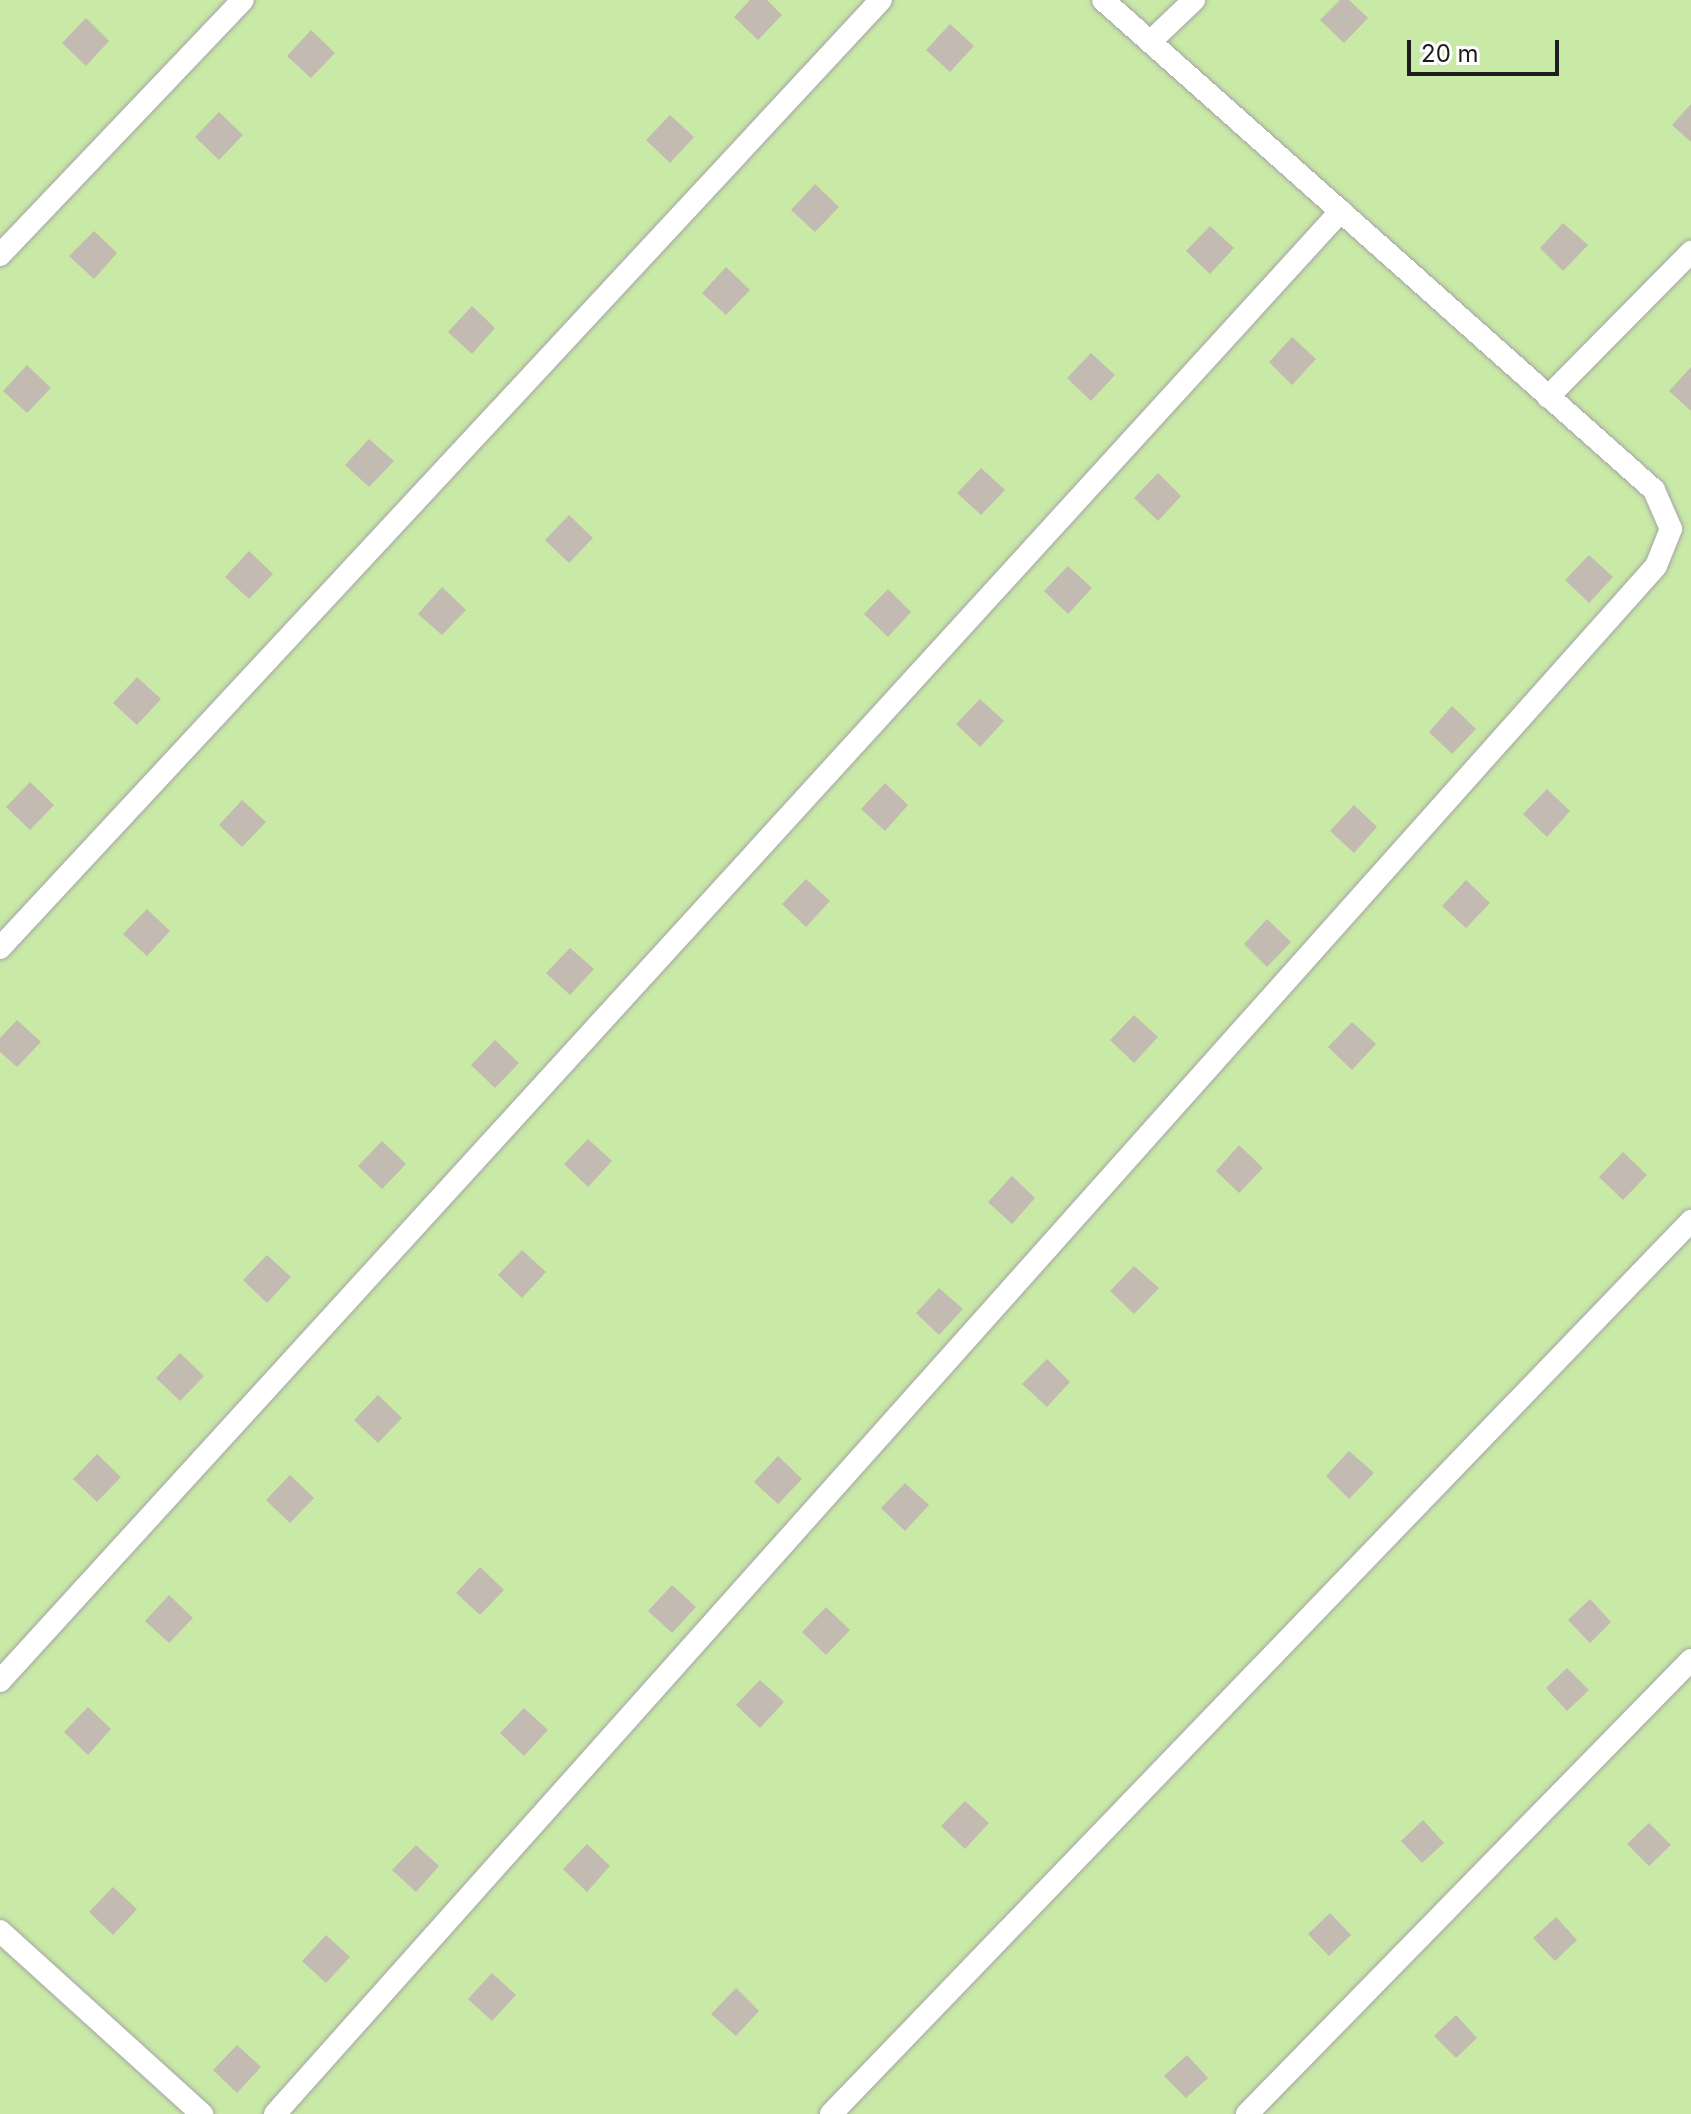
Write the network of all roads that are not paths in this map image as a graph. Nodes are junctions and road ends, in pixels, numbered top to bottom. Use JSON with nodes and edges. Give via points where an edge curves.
{"nodes":[{"id":1,"x":243,"y":0,"type":"edge"},
{"id":2,"x":881,"y":0,"type":"edge"},
{"id":3,"x":1103,"y":0,"type":"edge"},
{"id":4,"x":1194,"y":0,"type":"edge"},
{"id":5,"x":1150,"y":42,"type":"junction"},
{"id":6,"x":1341,"y":211,"type":"junction"},
{"id":7,"x":1691,"y":252,"type":"edge"},
{"id":8,"x":0,"y":255,"type":"edge"},
{"id":9,"x":1548,"y":397,"type":"junction"},
{"id":10,"x":0,"y":948,"type":"edge"},
{"id":11,"x":1691,"y":1221,"type":"edge"},
{"id":12,"x":1691,"y":1660,"type":"edge"},
{"id":13,"x":0,"y":1681,"type":"edge"},
{"id":14,"x":0,"y":1931,"type":"edge"},
{"id":15,"x":202,"y":2114,"type":"edge"},
{"id":16,"x":275,"y":2114,"type":"edge"},
{"id":17,"x":831,"y":2114,"type":"edge"},
{"id":18,"x":1247,"y":2114,"type":"edge"}],
"edges":[{"from":1,"to":8,"type":"lane"},
{"from":2,"to":10,"type":"lane"},
{"from":3,"to":5,"type":"lane"},
{"from":4,"to":5,"type":"lane"},
{"from":5,"to":6,"type":"lane"},
{"from":6,"to":9,"type":"lane"},
{"from":6,"to":13,"type":"lane"},
{"from":7,"to":9,"type":"lane"},
{"from":9,"to":16,"type":"lane","via":[[1654,490],[1671,529],[1656,566]]},
{"from":11,"to":17,"type":"lane"},
{"from":12,"to":18,"type":"lane"},
{"from":14,"to":15,"type":"lane"}]}
